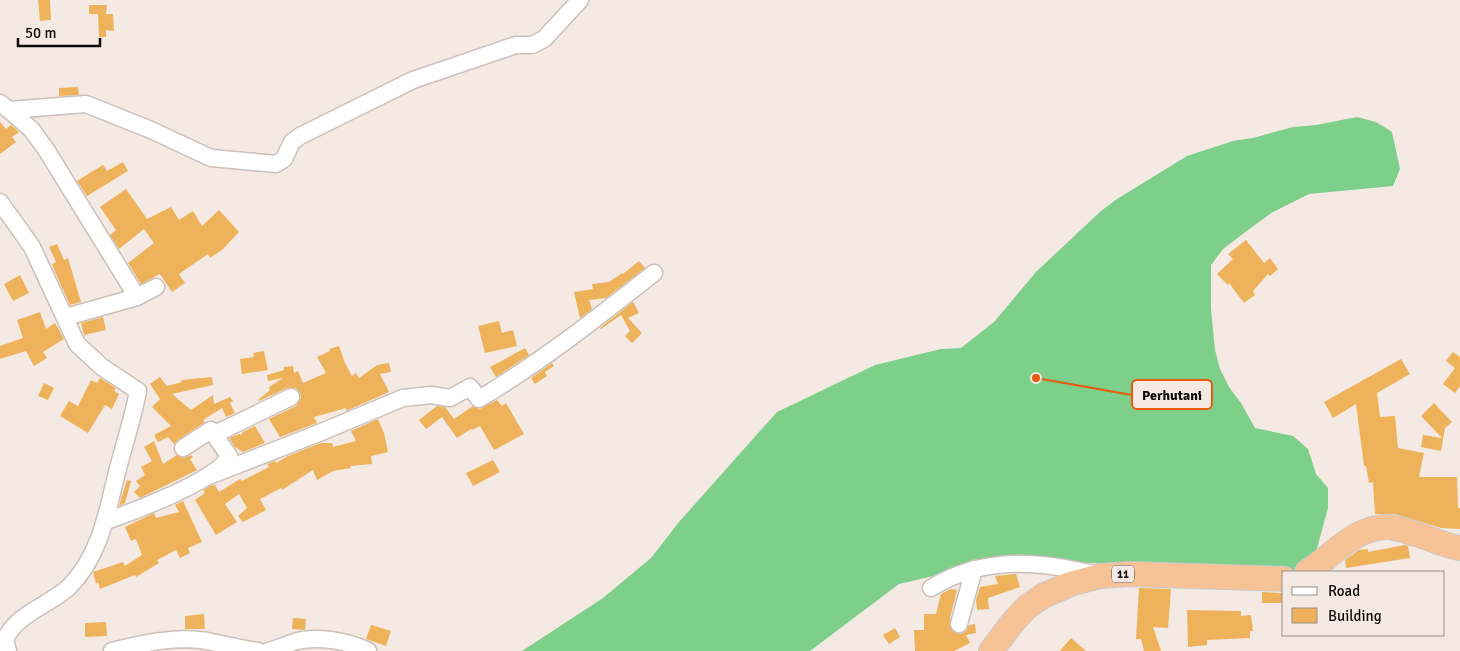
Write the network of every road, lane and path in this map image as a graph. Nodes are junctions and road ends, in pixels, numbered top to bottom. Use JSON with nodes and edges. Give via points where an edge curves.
{"nodes":[{"id":1,"x":580,"y":0,"type":"edge"},
{"id":2,"x":4,"y":107,"type":"edge"},
{"id":3,"x":0,"y":202,"type":"edge"},
{"id":4,"x":654,"y":273,"type":"dead end"},
{"id":5,"x":156,"y":287,"type":"dead end"},
{"id":6,"x":137,"y":297,"type":"junction"},
{"id":7,"x":66,"y":317,"type":"junction"},
{"id":8,"x":291,"y":397,"type":"dead end"},
{"id":9,"x":215,"y":434,"type":"junction"},
{"id":10,"x":183,"y":448,"type":"dead end"},
{"id":11,"x":204,"y":478,"type":"junction"},
{"id":12,"x":106,"y":521,"type":"junction"},
{"id":13,"x":1460,"y":548,"type":"edge"},
{"id":14,"x":974,"y":569,"type":"junction"},
{"id":15,"x":1309,"y":571,"type":"edge"},
{"id":16,"x":1100,"y":576,"type":"junction"},
{"id":17,"x":1282,"y":580,"type":"edge"},
{"id":18,"x":931,"y":588,"type":"dead end"},
{"id":19,"x":959,"y":624,"type":"dead end"},
{"id":20,"x":8,"y":651,"type":"edge"},
{"id":21,"x":112,"y":651,"type":"edge"},
{"id":22,"x":258,"y":651,"type":"edge"},
{"id":23,"x":268,"y":651,"type":"edge"},
{"id":24,"x":367,"y":651,"type":"edge"},
{"id":25,"x":991,"y":651,"type":"edge"}],
"edges":[{"from":1,"to":2,"type":"street","via":[[544,39],[516,45],[413,80],[300,136],[292,142],[284,159],[276,164],[211,158],[86,104]]},
{"from":2,"to":6,"type":"street","via":[[32,130]]},
{"from":3,"to":7,"type":"street","via":[[32,248]]},
{"from":4,"to":11,"type":"street","via":[[521,375],[479,400],[470,387],[450,398],[431,395],[403,398]]},
{"from":5,"to":6,"type":"street"},
{"from":6,"to":7,"type":"street"},
{"from":7,"to":12,"type":"street","via":[[77,344],[102,367],[138,391]]},
{"from":8,"to":9,"type":"street"},
{"from":9,"to":10,"type":"street","via":[[211,430]]},
{"from":9,"to":11,"type":"street","via":[[228,456],[226,462]]},
{"from":11,"to":12,"type":"street","via":[[155,503]]},
{"from":12,"to":20,"type":"street","via":[[89,562],[69,586],[9,630],[4,639]]},
{"from":13,"to":15,"type":"highway","via":[[1390,528],[1372,528],[1339,547]]},
{"from":14,"to":16,"type":"street","via":[[999,564],[1051,565]]},
{"from":14,"to":18,"type":"street","via":[[950,576]]},
{"from":14,"to":19,"type":"street"},
{"from":16,"to":17,"type":"highway","number":"11","via":[[1128,574]]},
{"from":16,"to":25,"type":"highway","number":"11","via":[[1061,588],[1027,607]]},
{"from":21,"to":22,"type":"street","via":[[139,644],[193,640]]},
{"from":23,"to":24,"type":"street","via":[[296,641],[330,639]]}]}
